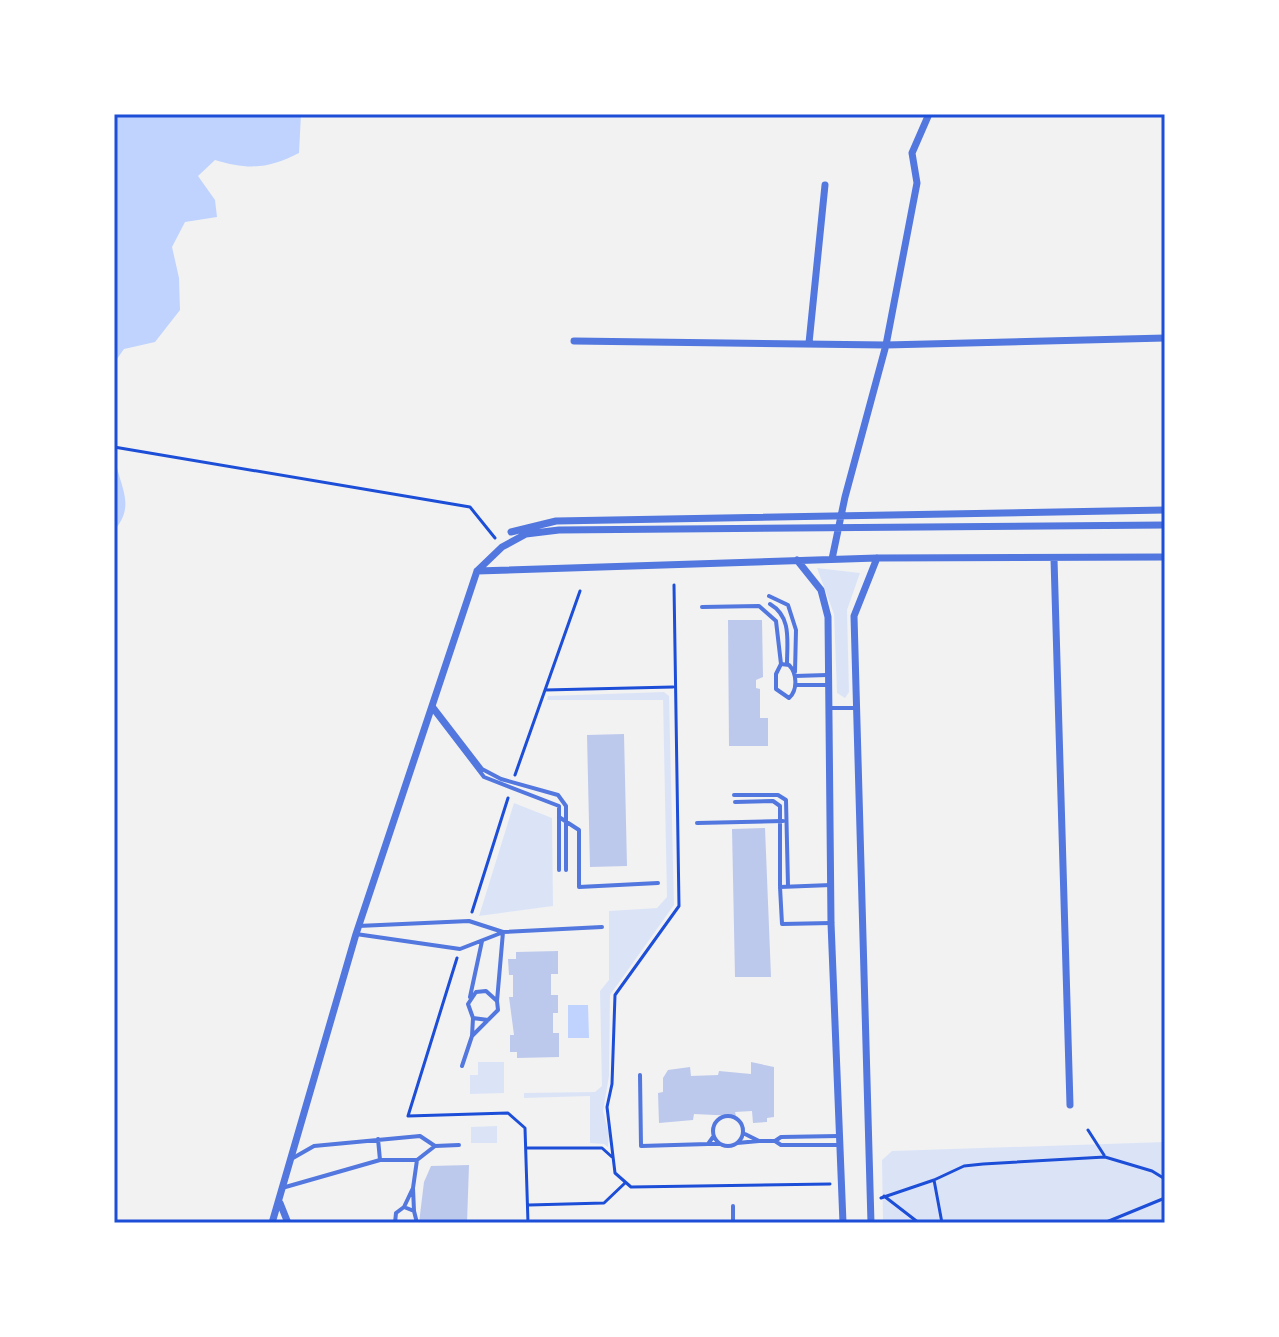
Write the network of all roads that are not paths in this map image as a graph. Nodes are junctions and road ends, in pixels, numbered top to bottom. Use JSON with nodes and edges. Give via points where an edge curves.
{"nodes":[{"id":1,"x":929,"y":114,"type":"edge"},
{"id":2,"x":825,"y":185,"type":"dead end"},
{"id":3,"x":1165,"y":338,"type":"edge"},
{"id":4,"x":574,"y":341,"type":"dead end"},
{"id":5,"x":809,"y":343,"type":"junction"},
{"id":6,"x":886,"y":345,"type":"junction"},
{"id":7,"x":1165,"y":510,"type":"edge"},
{"id":8,"x":841,"y":516,"type":"junction"},
{"id":9,"x":1165,"y":525,"type":"edge"},
{"id":10,"x":839,"y":527,"type":"junction"},
{"id":11,"x":511,"y":532,"type":"dead end"},
{"id":12,"x":1165,"y":557,"type":"edge"},
{"id":13,"x":877,"y":558,"type":"junction"},
{"id":14,"x":832,"y":559,"type":"junction"},
{"id":15,"x":1054,"y":559,"type":"junction"},
{"id":16,"x":797,"y":560,"type":"junction"},
{"id":17,"x":477,"y":571,"type":"junction"},
{"id":18,"x":769,"y":596,"type":"dead end"},
{"id":19,"x":770,"y":604,"type":"dead end"},
{"id":20,"x":702,"y":607,"type":"dead end"},
{"id":21,"x":784,"y":664,"type":"junction"},
{"id":22,"x":795,"y":674,"type":"junction"},
{"id":23,"x":827,"y":675,"type":"junction"},
{"id":24,"x":795,"y":685,"type":"junction"},
{"id":25,"x":828,"y":685,"type":"junction"},
{"id":26,"x":431,"y":706,"type":"junction"},
{"id":27,"x":828,"y":708,"type":"junction"},
{"id":28,"x":858,"y":708,"type":"junction"},
{"id":29,"x":512,"y":786,"type":"junction"},
{"id":30,"x":734,"y":795,"type":"dead end"},
{"id":31,"x":735,"y":802,"type":"dead end"},
{"id":32,"x":559,"y":817,"type":"junction"},
{"id":33,"x":788,"y":820,"type":"junction"},
{"id":34,"x":566,"y":821,"type":"junction"},
{"id":35,"x":781,"y":821,"type":"junction"},
{"id":36,"x":697,"y":823,"type":"dead end"},
{"id":37,"x":658,"y":883,"type":"dead end"},
{"id":38,"x":831,"y":885,"type":"junction"},
{"id":39,"x":788,"y":886,"type":"junction"},
{"id":40,"x":780,"y":887,"type":"junction"},
{"id":41,"x":831,"y":923,"type":"junction"},
{"id":42,"x":602,"y":927,"type":"dead end"},
{"id":43,"x":357,"y":930,"type":"junction"},
{"id":44,"x":503,"y":932,"type":"junction"},
{"id":45,"x":482,"y":941,"type":"junction"},
{"id":46,"x":469,"y":1000,"type":"junction"},
{"id":47,"x":497,"y":1001,"type":"junction"},
{"id":48,"x":473,"y":1018,"type":"junction"},
{"id":49,"x":488,"y":1020,"type":"junction"},
{"id":50,"x":472,"y":1036,"type":"junction"},
{"id":51,"x":462,"y":1066,"type":"dead end"},
{"id":52,"x":640,"y":1075,"type":"dead end"},
{"id":53,"x":1070,"y":1105,"type":"dead end"},
{"id":54,"x":745,"y":1134,"type":"junction"},
{"id":55,"x":839,"y":1136,"type":"junction"},
{"id":56,"x":713,"y":1137,"type":"junction"},
{"id":57,"x":378,"y":1139,"type":"junction"},
{"id":58,"x":759,"y":1141,"type":"junction"},
{"id":59,"x":775,"y":1141,"type":"junction"},
{"id":60,"x":737,"y":1143,"type":"junction"},
{"id":61,"x":708,"y":1144,"type":"junction"},
{"id":62,"x":719,"y":1144,"type":"junction"},
{"id":63,"x":459,"y":1145,"type":"dead end"},
{"id":64,"x":839,"y":1145,"type":"junction"},
{"id":65,"x":435,"y":1146,"type":"junction"},
{"id":66,"x":290,"y":1159,"type":"junction"},
{"id":67,"x":380,"y":1160,"type":"junction"},
{"id":68,"x":417,"y":1160,"type":"junction"},
{"id":69,"x":282,"y":1188,"type":"junction"},
{"id":70,"x":413,"y":1188,"type":"junction"},
{"id":71,"x":279,"y":1200,"type":"junction"},
{"id":72,"x":733,"y":1206,"type":"dead end"},
{"id":73,"x":404,"y":1207,"type":"junction"},
{"id":74,"x":414,"y":1211,"type":"junction"},
{"id":75,"x":272,"y":1223,"type":"edge"},
{"id":76,"x":288,"y":1223,"type":"edge"},
{"id":77,"x":395,"y":1223,"type":"edge"},
{"id":78,"x":417,"y":1223,"type":"edge"},
{"id":79,"x":733,"y":1223,"type":"edge"},
{"id":80,"x":843,"y":1223,"type":"edge"},
{"id":81,"x":871,"y":1223,"type":"edge"}],
"edges":[{"from":1,"to":6,"type":"street","via":[[912,153],[917,183]]},
{"from":2,"to":5,"type":"street"},
{"from":3,"to":6,"type":"street"},
{"from":4,"to":5,"type":"street"},
{"from":5,"to":6,"type":"street"},
{"from":6,"to":8,"type":"street"},
{"from":7,"to":8,"type":"street"},
{"from":8,"to":10,"type":"street"},
{"from":8,"to":11,"type":"street","via":[[556,521]]},
{"from":9,"to":10,"type":"street"},
{"from":10,"to":14,"type":"street"},
{"from":10,"to":17,"type":"street","via":[[526,534],[502,547]]},
{"from":12,"to":15,"type":"street"},
{"from":13,"to":14,"type":"street"},
{"from":13,"to":15,"type":"street"},
{"from":13,"to":28,"type":"street","via":[[855,608]]},
{"from":14,"to":16,"type":"street"},
{"from":15,"to":53,"type":"street"},
{"from":16,"to":17,"type":"street"},
{"from":16,"to":23,"type":"street","via":[[826,603]]},
{"from":17,"to":26,"type":"street"},
{"from":18,"to":22,"type":"lane","via":[[788,605],[794,618]]},
{"from":19,"to":21,"type":"lane","via":[[788,627]]},
{"from":20,"to":21,"type":"lane","via":[[759,606],[776,621]]},
{"from":21,"to":22,"type":"lane"},
{"from":21,"to":24,"type":"lane","via":[[776,674],[779,694],[789,698]]},
{"from":22,"to":23,"type":"lane"},
{"from":22,"to":24,"type":"lane"},
{"from":23,"to":25,"type":"street"},
{"from":24,"to":25,"type":"lane"},
{"from":25,"to":27,"type":"street"},
{"from":26,"to":29,"type":"lane","via":[[482,769]]},
{"from":26,"to":43,"type":"street"},
{"from":27,"to":28,"type":"lane"},
{"from":27,"to":38,"type":"street"},
{"from":28,"to":81,"type":"street"},
{"from":29,"to":32,"type":"lane","via":[[552,801],[559,806]]},
{"from":29,"to":34,"type":"lane","via":[[558,795],[566,806]]},
{"from":30,"to":33,"type":"lane","via":[[778,795],[786,800]]},
{"from":31,"to":35,"type":"lane","via":[[773,801],[780,806]]},
{"from":32,"to":34,"type":"lane"},
{"from":32,"to":34,"type":"lane","via":[[562,870]]},
{"from":33,"to":35,"type":"lane"},
{"from":33,"to":39,"type":"lane"},
{"from":34,"to":37,"type":"lane","via":[[579,830],[579,887]]},
{"from":35,"to":36,"type":"lane"},
{"from":35,"to":40,"type":"lane"},
{"from":38,"to":39,"type":"lane"},
{"from":38,"to":41,"type":"street"},
{"from":39,"to":40,"type":"lane"},
{"from":40,"to":41,"type":"lane","via":[[782,924]]},
{"from":41,"to":55,"type":"street"},
{"from":42,"to":44,"type":"lane"},
{"from":43,"to":44,"type":"lane","via":[[469,921]]},
{"from":43,"to":45,"type":"lane","via":[[460,949]]},
{"from":43,"to":66,"type":"street"},
{"from":44,"to":45,"type":"lane"},
{"from":44,"to":47,"type":"lane"},
{"from":45,"to":46,"type":"lane"},
{"from":46,"to":47,"type":"lane","via":[[481,991]]},
{"from":46,"to":48,"type":"lane"},
{"from":47,"to":49,"type":"lane","via":[[498,1010]]},
{"from":48,"to":49,"type":"lane"},
{"from":48,"to":50,"type":"lane"},
{"from":49,"to":50,"type":"lane"},
{"from":50,"to":51,"type":"lane"},
{"from":52,"to":61,"type":"lane","via":[[641,1146]]},
{"from":54,"to":56,"type":"lane","via":[[738,1119],[717,1120]]},
{"from":54,"to":58,"type":"lane"},
{"from":54,"to":60,"type":"lane"},
{"from":55,"to":59,"type":"lane"},
{"from":55,"to":64,"type":"street"},
{"from":56,"to":61,"type":"lane"},
{"from":56,"to":62,"type":"lane"},
{"from":57,"to":65,"type":"lane","via":[[420,1136]]},
{"from":57,"to":66,"type":"lane","via":[[314,1146]]},
{"from":57,"to":67,"type":"lane"},
{"from":58,"to":59,"type":"lane"},
{"from":58,"to":60,"type":"lane"},
{"from":59,"to":64,"type":"lane"},
{"from":60,"to":62,"type":"lane"},
{"from":61,"to":62,"type":"lane"},
{"from":63,"to":65,"type":"lane"},
{"from":64,"to":80,"type":"street"},
{"from":65,"to":68,"type":"lane"},
{"from":66,"to":69,"type":"street"},
{"from":67,"to":68,"type":"lane"},
{"from":67,"to":69,"type":"lane"},
{"from":68,"to":70,"type":"lane"},
{"from":69,"to":71,"type":"street"},
{"from":70,"to":73,"type":"lane"},
{"from":70,"to":74,"type":"lane"},
{"from":71,"to":75,"type":"street"},
{"from":71,"to":76,"type":"street"},
{"from":72,"to":79,"type":"lane"},
{"from":73,"to":74,"type":"lane"},
{"from":73,"to":77,"type":"lane","via":[[396,1213]]},
{"from":74,"to":78,"type":"lane"}]}
